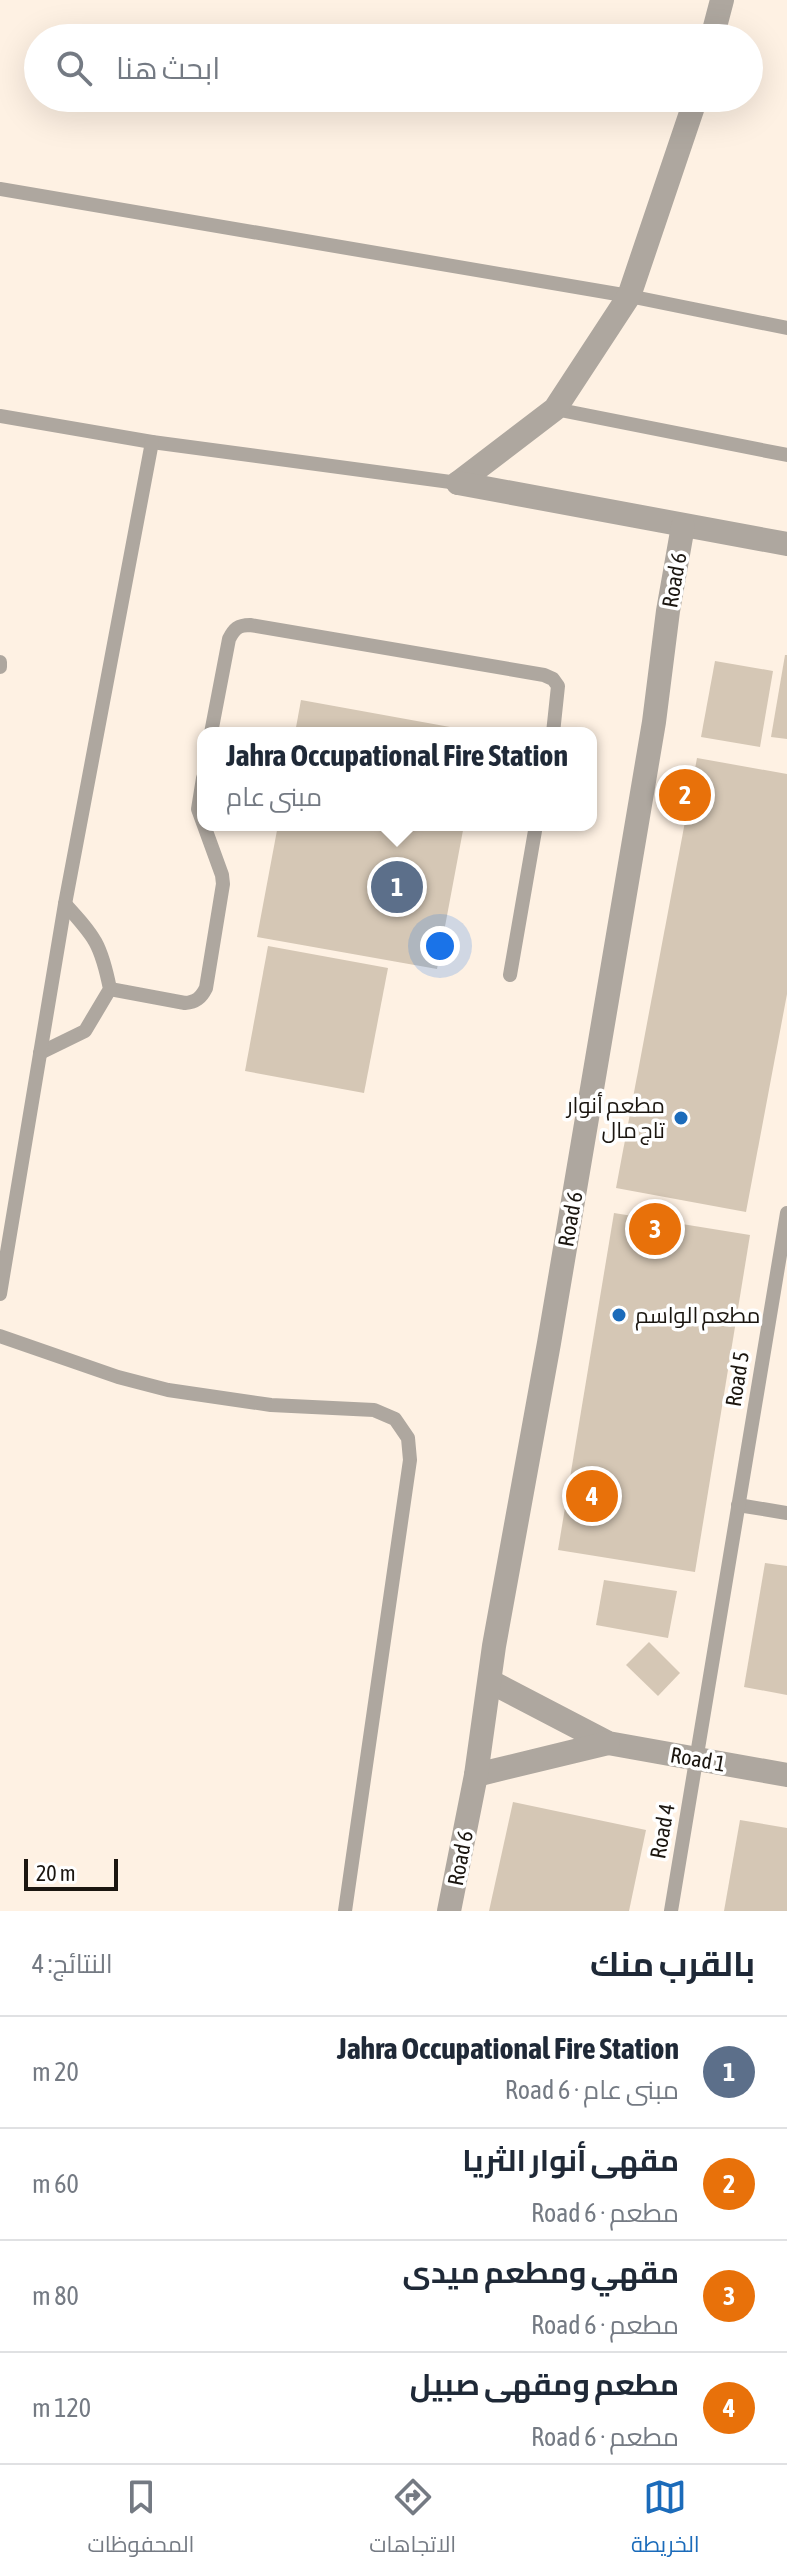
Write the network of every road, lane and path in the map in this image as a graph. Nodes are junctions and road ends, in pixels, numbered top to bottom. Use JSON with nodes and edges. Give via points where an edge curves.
{"nodes":[{"id":1,"x":722,"y":0,"type":"edge"},
{"id":2,"x":716,"y":24,"type":"edge"},
{"id":3,"x":691,"y":112,"type":"edge"},
{"id":4,"x":0,"y":189,"type":"edge"},
{"id":5,"x":629,"y":296,"type":"junction"},
{"id":6,"x":787,"y":328,"type":"edge"},
{"id":7,"x":555,"y":409,"type":"junction"},
{"id":8,"x":0,"y":416,"type":"edge"},
{"id":9,"x":152,"y":442,"type":"junction"},
{"id":10,"x":787,"y":455,"type":"edge"},
{"id":11,"x":458,"y":483,"type":"junction"},
{"id":12,"x":683,"y":526,"type":"junction"},
{"id":13,"x":787,"y":544,"type":"edge"},
{"id":14,"x":212,"y":727,"type":"edge"},
{"id":15,"x":554,"y":727,"type":"edge"},
{"id":16,"x":205,"y":831,"type":"edge"},
{"id":17,"x":535,"y":831,"type":"edge"},
{"id":18,"x":65,"y":904,"type":"junction"},
{"id":19,"x":510,"y":975,"type":"dead end"},
{"id":20,"x":110,"y":989,"type":"junction"},
{"id":21,"x":40,"y":1053,"type":"junction"},
{"id":22,"x":787,"y":1213,"type":"edge"},
{"id":23,"x":784,"y":1246,"type":"edge"},
{"id":24,"x":0,"y":1294,"type":"edge"},
{"id":25,"x":0,"y":1336,"type":"edge"},
{"id":26,"x":738,"y":1505,"type":"junction"},
{"id":27,"x":787,"y":1513,"type":"edge"},
{"id":28,"x":491,"y":1682,"type":"junction"},
{"id":29,"x":608,"y":1743,"type":"junction"},
{"id":30,"x":696,"y":1759,"type":"junction"},
{"id":31,"x":476,"y":1775,"type":"junction"},
{"id":32,"x":787,"y":1775,"type":"edge"},
{"id":33,"x":345,"y":1911,"type":"edge"},
{"id":34,"x":449,"y":1911,"type":"edge"},
{"id":35,"x":671,"y":1911,"type":"edge"}],
"edges":[{"from":1,"to":2,"type":"street"},
{"from":3,"to":5,"type":"street"},
{"from":4,"to":5,"type":"lane"},
{"from":5,"to":6,"type":"lane"},
{"from":5,"to":7,"type":"street"},
{"from":7,"to":10,"type":"lane"},
{"from":7,"to":11,"type":"street"},
{"from":8,"to":9,"type":"lane"},
{"from":9,"to":11,"type":"lane"},
{"from":9,"to":18,"type":"lane"},
{"from":11,"to":12,"type":"street"},
{"from":12,"to":13,"type":"street"},
{"from":12,"to":28,"type":"street","name":"Road 6"},
{"from":14,"to":15,"type":"lane","via":[[229,639],[240,625],[544,675],[558,686]]},
{"from":16,"to":20,"type":"lane","via":[[223,880],[202,997],[185,1003]]},
{"from":17,"to":19,"type":"lane"},
{"from":18,"to":20,"type":"lane","via":[[103,952]]},
{"from":18,"to":21,"type":"lane"},
{"from":20,"to":21,"type":"lane","via":[[85,1031]]},
{"from":21,"to":24,"type":"lane"},
{"from":22,"to":23,"type":"lane","name":"Road 5"},
{"from":23,"to":26,"type":"lane","name":"Road 5"},
{"from":25,"to":33,"type":"lane","via":[[168,1390],[271,1405],[374,1410],[395,1419],[408,1438],[410,1460]]},
{"from":26,"to":27,"type":"lane"},
{"from":26,"to":30,"type":"lane","name":"Road 5"},
{"from":28,"to":29,"type":"street","name":"Road 1"},
{"from":28,"to":31,"type":"street","name":"Road 6"},
{"from":29,"to":30,"type":"street","name":"Road 1"},
{"from":29,"to":31,"type":"street","name":"Road 1"},
{"from":30,"to":32,"type":"street","name":"Road 1"},
{"from":30,"to":35,"type":"lane","name":"Road 4"},
{"from":31,"to":34,"type":"street","name":"Road 6"}]}
